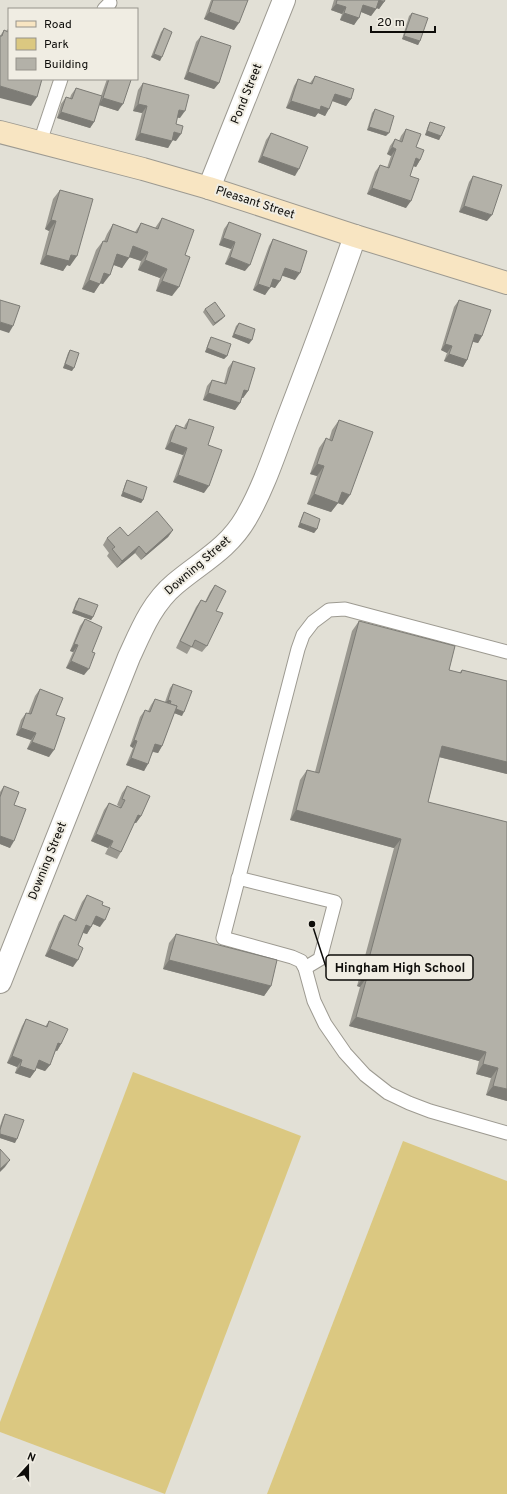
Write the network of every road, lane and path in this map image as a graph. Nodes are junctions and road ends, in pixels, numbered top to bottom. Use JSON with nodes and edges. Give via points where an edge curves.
{"nodes":[{"id":1,"x":284,"y":0,"type":"edge"},
{"id":2,"x":61,"y":80,"type":"edge"},
{"id":3,"x":0,"y":132,"type":"edge"},
{"id":4,"x":40,"y":142,"type":"junction"},
{"id":5,"x":209,"y":188,"type":"junction"},
{"id":6,"x":356,"y":236,"type":"junction"},
{"id":7,"x":507,"y":283,"type":"edge"},
{"id":8,"x":507,"y":652,"type":"edge"},
{"id":9,"x":238,"y":878,"type":"junction"},
{"id":10,"x":305,"y":968,"type":"junction"},
{"id":11,"x":0,"y":982,"type":"edge"},
{"id":12,"x":507,"y":1133,"type":"edge"}],
"edges":[{"from":1,"to":5,"type":"street","name":"Pond Street"},
{"from":2,"to":4,"type":"lane"},
{"from":3,"to":4,"type":"street","name":"Pleasant Street"},
{"from":4,"to":5,"type":"street","name":"Pleasant Street"},
{"from":5,"to":6,"type":"street","name":"Pleasant Street"},
{"from":6,"to":7,"type":"street","name":"Pleasant Street"},
{"from":6,"to":11,"type":"street","name":"Downing Street","via":[[264,480],[245,519],[230,540],[175,584],[147,618],[129,657]]},
{"from":8,"to":9,"type":"lane","via":[[345,609],[329,610],[313,622],[298,649]]},
{"from":9,"to":10,"type":"lane","via":[[223,938],[292,957],[301,961]]},
{"from":9,"to":10,"type":"lane","via":[[335,902],[320,959]]},
{"from":10,"to":12,"type":"lane","via":[[314,1001],[325,1024],[345,1053],[365,1075],[388,1093],[409,1104]]}]}
